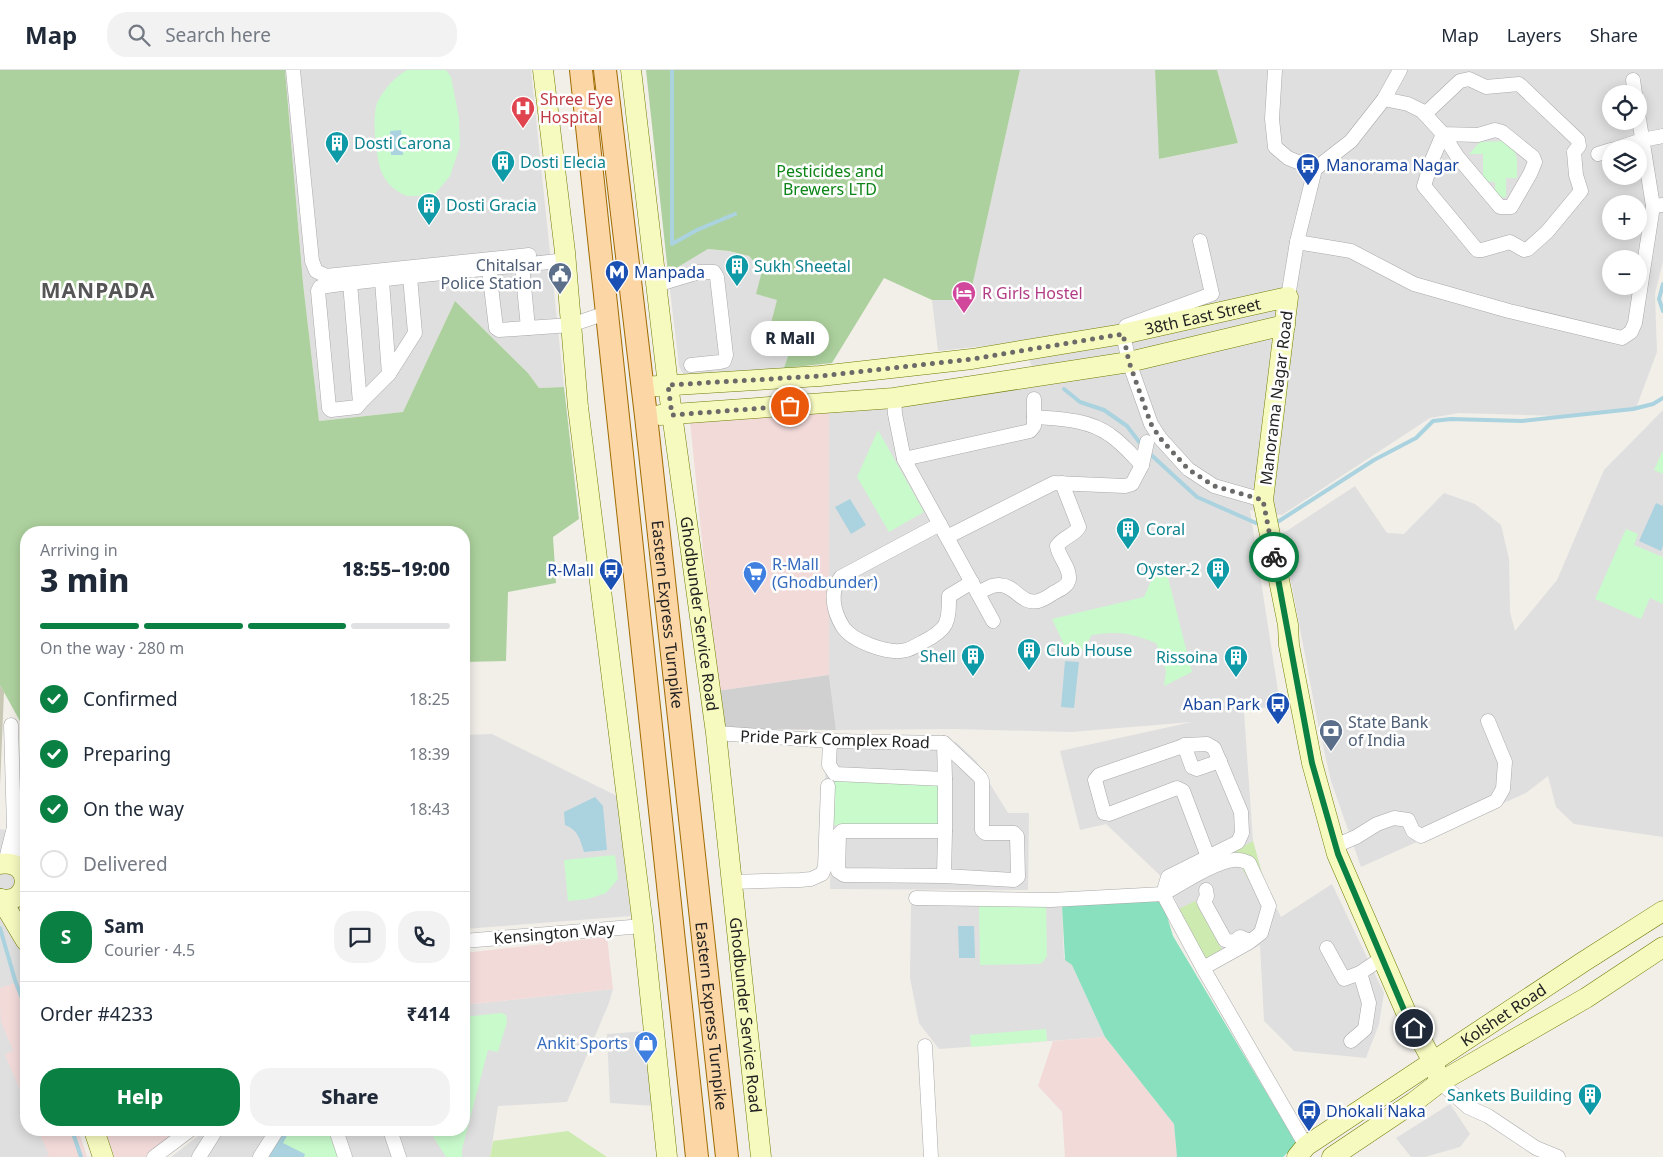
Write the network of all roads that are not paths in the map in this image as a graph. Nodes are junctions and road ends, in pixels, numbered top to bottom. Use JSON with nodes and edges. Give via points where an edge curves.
{"nodes":[{"id":1,"x":292,"y":70,"type":"edge"},
{"id":2,"x":543,"y":70,"type":"edge"},
{"id":3,"x":581,"y":70,"type":"edge"},
{"id":4,"x":605,"y":70,"type":"edge"},
{"id":5,"x":631,"y":70,"type":"edge"},
{"id":6,"x":1275,"y":70,"type":"edge"},
{"id":7,"x":1400,"y":70,"type":"edge"},
{"id":8,"x":1384,"y":99,"type":"junction"},
{"id":9,"x":1425,"y":114,"type":"junction"},
{"id":10,"x":1641,"y":130,"type":"edge"},
{"id":11,"x":1443,"y":134,"type":"junction"},
{"id":12,"x":1663,"y":136,"type":"edge"},
{"id":13,"x":1642,"y":140,"type":"joint"},
{"id":14,"x":1647,"y":160,"type":"edge"},
{"id":15,"x":1315,"y":169,"type":"junction"},
{"id":16,"x":1658,"y":205,"type":"edge"},
{"id":17,"x":1200,"y":241,"type":"dead end"},
{"id":18,"x":1297,"y":242,"type":"junction"},
{"id":19,"x":565,"y":256,"type":"junction"},
{"id":20,"x":522,"y":265,"type":"junction"},
{"id":21,"x":489,"y":270,"type":"junction"},
{"id":22,"x":410,"y":278,"type":"junction"},
{"id":23,"x":382,"y":281,"type":"junction"},
{"id":24,"x":350,"y":283,"type":"junction"},
{"id":25,"x":656,"y":285,"type":"junction"},
{"id":26,"x":1288,"y":297,"type":"junction"},
{"id":27,"x":606,"y":313,"type":"junction"},
{"id":28,"x":571,"y":325,"type":"junction"},
{"id":29,"x":1285,"y":325,"type":"junction"},
{"id":30,"x":528,"y":328,"type":"junction"},
{"id":31,"x":1122,"y":331,"type":"junction"},
{"id":32,"x":1129,"y":362,"type":"junction"},
{"id":33,"x":691,"y":366,"type":"dead end"},
{"id":34,"x":388,"y":374,"type":"junction"},
{"id":35,"x":820,"y":376,"type":"junction"},
{"id":36,"x":668,"y":385,"type":"junction"},
{"id":37,"x":642,"y":387,"type":"junction"},
{"id":38,"x":894,"y":398,"type":"junction"},
{"id":39,"x":1034,"y":399,"type":"dead end"},
{"id":40,"x":360,"y":403,"type":"junction"},
{"id":41,"x":823,"y":403,"type":"junction"},
{"id":42,"x":672,"y":415,"type":"junction"},
{"id":43,"x":646,"y":416,"type":"junction"},
{"id":44,"x":1034,"y":417,"type":"junction"},
{"id":45,"x":1147,"y":442,"type":"dead end"},
{"id":46,"x":904,"y":459,"type":"junction"},
{"id":47,"x":1142,"y":465,"type":"junction"},
{"id":48,"x":1062,"y":483,"type":"junction"},
{"id":49,"x":1263,"y":500,"type":"junction"},
{"id":50,"x":940,"y":524,"type":"junction"},
{"id":51,"x":947,"y":537,"type":"junction"},
{"id":52,"x":975,"y":588,"type":"junction"},
{"id":53,"x":993,"y":621,"type":"dead end"},
{"id":54,"x":1488,"y":721,"type":"dead end"},
{"id":55,"x":11,"y":725,"type":"dead end"},
{"id":56,"x":716,"y":734,"type":"junction"},
{"id":57,"x":830,"y":741,"type":"junction"},
{"id":58,"x":944,"y":743,"type":"junction"},
{"id":59,"x":1184,"y":745,"type":"junction"},
{"id":60,"x":1220,"y":761,"type":"junction"},
{"id":61,"x":945,"y":779,"type":"junction"},
{"id":62,"x":828,"y":786,"type":"dead end"},
{"id":63,"x":14,"y":827,"type":"junction"},
{"id":64,"x":945,"y":831,"type":"junction"},
{"id":65,"x":20,"y":838,"type":"edge"},
{"id":66,"x":1335,"y":846,"type":"junction"},
{"id":67,"x":17,"y":857,"type":"edge"},
{"id":68,"x":1208,"y":857,"type":"junction"},
{"id":69,"x":944,"y":876,"type":"junction"},
{"id":70,"x":732,"y":882,"type":"junction"},
{"id":71,"x":20,"y":886,"type":"edge"},
{"id":72,"x":1206,"y":890,"type":"dead end"},
{"id":73,"x":1163,"y":894,"type":"junction"},
{"id":74,"x":6,"y":898,"type":"edge"},
{"id":75,"x":916,"y":898,"type":"dead end"},
{"id":76,"x":1663,"y":912,"type":"edge"},
{"id":77,"x":643,"y":926,"type":"junction"},
{"id":78,"x":20,"y":928,"type":"edge"},
{"id":79,"x":470,"y":940,"type":"edge"},
{"id":80,"x":1248,"y":943,"type":"junction"},
{"id":81,"x":1663,"y":946,"type":"edge"},
{"id":82,"x":1327,"y":948,"type":"dead end"},
{"id":83,"x":1382,"y":958,"type":"junction"},
{"id":84,"x":1583,"y":962,"type":"junction"},
{"id":85,"x":1202,"y":968,"type":"junction"},
{"id":86,"x":1360,"y":973,"type":"junction"},
{"id":87,"x":1600,"y":988,"type":"junction"},
{"id":88,"x":1351,"y":1041,"type":"dead end"},
{"id":89,"x":925,"y":1046,"type":"dead end"},
{"id":90,"x":1433,"y":1062,"type":"junction"},
{"id":91,"x":1440,"y":1082,"type":"junction"},
{"id":92,"x":96,"y":1136,"type":"edge"},
{"id":93,"x":182,"y":1136,"type":"edge"},
{"id":94,"x":212,"y":1136,"type":"edge"},
{"id":95,"x":273,"y":1136,"type":"edge"},
{"id":96,"x":338,"y":1136,"type":"edge"},
{"id":97,"x":392,"y":1136,"type":"edge"},
{"id":98,"x":1301,"y":1151,"type":"edge"},
{"id":99,"x":1534,"y":1152,"type":"edge"},
{"id":100,"x":103,"y":1157,"type":"edge"},
{"id":101,"x":155,"y":1157,"type":"edge"},
{"id":102,"x":199,"y":1157,"type":"edge"},
{"id":103,"x":260,"y":1157,"type":"edge"},
{"id":104,"x":345,"y":1157,"type":"edge"},
{"id":105,"x":399,"y":1157,"type":"edge"},
{"id":106,"x":667,"y":1157,"type":"edge"},
{"id":107,"x":697,"y":1157,"type":"edge"},
{"id":108,"x":727,"y":1157,"type":"edge"},
{"id":109,"x":761,"y":1157,"type":"edge"},
{"id":110,"x":931,"y":1157,"type":"edge"},
{"id":111,"x":1332,"y":1157,"type":"edge"},
{"id":112,"x":1558,"y":1157,"type":"edge"}],
"edges":[{"from":1,"to":19,"type":"street","via":[[312,261],[316,271],[326,276]]},
{"from":2,"to":19,"type":"street"},
{"from":3,"to":27,"type":"main road","name":"Eastern Express Turnpike"},
{"from":4,"to":37,"type":"main road","name":"Eastern Express Turnpike"},
{"from":5,"to":25,"type":"street","name":"Ghodbunder Service Road"},
{"from":6,"to":15,"type":"street","via":[[1272,119],[1275,148],[1288,158]]},
{"from":7,"to":8,"type":"street"},
{"from":8,"to":9,"type":"street","via":[[1408,104]]},
{"from":8,"to":15,"type":"street","via":[[1351,141]]},
{"from":9,"to":11,"type":"street"},
{"from":9,"to":11,"type":"street","via":[[1460,81],[1469,79],[1486,87],[1519,84],[1578,140],[1579,146],[1574,152],[1581,191],[1547,232],[1528,249],[1510,242],[1477,250],[1424,186]]},
{"from":10,"to":13,"type":"street"},
{"from":11,"to":11,"type":"street","via":[[1478,135],[1495,130],[1533,157],[1535,162],[1530,174],[1511,207],[1500,207],[1457,156]]},
{"from":12,"to":13,"type":"street"},
{"from":14,"to":16,"type":"street"},
{"from":15,"to":18,"type":"street","name":"Manorama Nagar Road"},
{"from":16,"to":18,"type":"street","via":[[1635,323],[1631,332],[1622,338],[1414,284],[1351,251]]},
{"from":17,"to":31,"type":"street","via":[[1212,294]]},
{"from":18,"to":26,"type":"street","name":"Manorama Nagar Road"},
{"from":19,"to":20,"type":"street"},
{"from":19,"to":28,"type":"street"},
{"from":20,"to":21,"type":"street"},
{"from":20,"to":30,"type":"street"},
{"from":21,"to":22,"type":"street"},
{"from":21,"to":30,"type":"street","via":[[496,328]]},
{"from":22,"to":23,"type":"street"},
{"from":22,"to":34,"type":"street","via":[[415,333]]},
{"from":23,"to":24,"type":"street"},
{"from":23,"to":34,"type":"street"},
{"from":24,"to":40,"type":"street"},
{"from":24,"to":40,"type":"street","via":[[320,287],[318,291],[329,408],[357,407]]},
{"from":25,"to":33,"type":"street","via":[[699,272],[714,272],[717,277],[726,355],[724,361]]},
{"from":25,"to":36,"type":"street","name":"Ghodbunder Service Road"},
{"from":26,"to":29,"type":"street","name":"Manorama Nagar Road"},
{"from":26,"to":31,"type":"street","name":"38th East Street"},
{"from":27,"to":28,"type":"street"},
{"from":27,"to":107,"type":"main road","name":"Eastern Express Turnpike"},
{"from":28,"to":30,"type":"street"},
{"from":28,"to":77,"type":"street","via":[[578,407]]},
{"from":29,"to":32,"type":"street","name":"38th East Street"},
{"from":29,"to":49,"type":"street","name":"Manorama Nagar Road"},
{"from":31,"to":32,"type":"street"},
{"from":31,"to":35,"type":"street","name":"38th East Street","via":[[972,359]]},
{"from":32,"to":38,"type":"street","name":"38th East Street"},
{"from":32,"to":49,"type":"street","via":[[1151,424],[1188,469],[1214,486]]},
{"from":34,"to":40,"type":"street"},
{"from":35,"to":36,"type":"street","name":"38th East Street"},
{"from":35,"to":41,"type":"street"},
{"from":36,"to":37,"type":"street","name":"38th East Street"},
{"from":36,"to":42,"type":"street","name":"Ghodbunder Service Road"},
{"from":37,"to":43,"type":"main road","name":"Eastern Express Turnpike"},
{"from":38,"to":41,"type":"street","name":"38th East Street"},
{"from":38,"to":46,"type":"street"},
{"from":39,"to":44,"type":"street"},
{"from":41,"to":42,"type":"street","name":"38th East Street"},
{"from":42,"to":43,"type":"street","name":"38th East Street"},
{"from":42,"to":56,"type":"street","name":"Ghodbunder Service Road"},
{"from":43,"to":108,"type":"main road","name":"Eastern Express Turnpike"},
{"from":44,"to":46,"type":"street","via":[[1030,431]]},
{"from":44,"to":47,"type":"street","via":[[1072,420],[1096,428],[1110,435]]},
{"from":45,"to":47,"type":"street"},
{"from":46,"to":50,"type":"street"},
{"from":47,"to":48,"type":"street","via":[[1132,484],[1125,486]]},
{"from":48,"to":51,"type":"street","via":[[1054,483]]},
{"from":48,"to":52,"type":"street","via":[[1079,526],[1057,546],[1068,571],[1066,586],[1039,601],[1030,602],[1002,585]]},
{"from":49,"to":66,"type":"street","name":"Manorama Nagar Road","via":[[1312,763]]},
{"from":50,"to":51,"type":"street"},
{"from":50,"to":52,"type":"street","via":[[841,577],[833,591],[843,628],[858,640],[884,650],[905,651],[943,630],[949,618],[950,596]]},
{"from":51,"to":52,"type":"street"},
{"from":52,"to":53,"type":"street"},
{"from":54,"to":66,"type":"street","via":[[1505,762],[1503,789],[1496,801],[1421,836],[1413,832],[1408,820],[1394,818]]},
{"from":55,"to":63,"type":"street"},
{"from":56,"to":57,"type":"street","name":"Pride Park Complex Road"},
{"from":56,"to":70,"type":"street","name":"Ghodbunder Service Road"},
{"from":57,"to":58,"type":"street","name":"Pride Park Complex Road"},
{"from":57,"to":61,"type":"street","via":[[830,765],[835,774]]},
{"from":58,"to":61,"type":"street"},
{"from":58,"to":69,"type":"street","name":"Pride Park Complex Road","via":[[982,781],[982,830],[1017,836],[1018,877],[1014,880]]},
{"from":59,"to":60,"type":"street","via":[[1207,744],[1214,748]]},
{"from":59,"to":60,"type":"street","via":[[1192,767],[1196,769]]},
{"from":59,"to":68,"type":"street","via":[[1099,775],[1095,780],[1104,813],[1109,814],[1177,788],[1183,791]]},
{"from":60,"to":68,"type":"street","via":[[1241,812],[1242,833],[1238,842]]},
{"from":61,"to":64,"type":"street"},
{"from":62,"to":70,"type":"street","via":[[825,867],[822,874],[800,880]]},
{"from":63,"to":65,"type":"street"},
{"from":63,"to":67,"type":"street"},
{"from":64,"to":69,"type":"street"},
{"from":64,"to":69,"type":"street","name":"Pride Park Complex Road","via":[[842,831],[839,834],[838,864],[838,871],[844,875]]},
{"from":66,"to":83,"type":"street","name":"Manorama Nagar Road"},
{"from":68,"to":73,"type":"street","via":[[1168,877]]},
{"from":70,"to":109,"type":"street","name":"Ghodbunder Service Road"},
{"from":71,"to":74,"type":"street"},
{"from":72,"to":80,"type":"street","via":[[1204,902],[1225,940],[1234,942],[1240,937]]},
{"from":73,"to":75,"type":"street","via":[[1051,900]]},
{"from":73,"to":80,"type":"street","via":[[1212,867],[1232,860],[1250,863],[1269,906],[1261,933]]},
{"from":73,"to":85,"type":"street"},
{"from":74,"to":78,"type":"street"},
{"from":76,"to":84,"type":"street","name":"Kolshet Road"},
{"from":77,"to":79,"type":"street","name":"Kensington Way"},
{"from":77,"to":106,"type":"street"},
{"from":80,"to":85,"type":"street"},
{"from":81,"to":87,"type":"street","name":"Kolshet Road"},
{"from":82,"to":86,"type":"street","via":[[1344,979]]},
{"from":83,"to":86,"type":"street"},
{"from":83,"to":90,"type":"street","name":"Manorama Nagar Road","via":[[1404,1010]]},
{"from":84,"to":87,"type":"street"},
{"from":84,"to":90,"type":"street","name":"Kolshet Road"},
{"from":85,"to":98,"type":"street"},
{"from":86,"to":88,"type":"street","via":[[1369,1003],[1365,1029]]},
{"from":87,"to":91,"type":"street","name":"Kolshet Road"},
{"from":89,"to":110,"type":"street"},
{"from":90,"to":91,"type":"street","name":"Manorama Nagar Road"},
{"from":90,"to":98,"type":"street","name":"Kolshet Road"},
{"from":91,"to":99,"type":"street","via":[[1468,1107],[1488,1116]]},
{"from":91,"to":111,"type":"street","name":"Kolshet Road"},
{"from":92,"to":100,"type":"street"},
{"from":93,"to":101,"type":"street"},
{"from":94,"to":102,"type":"street"},
{"from":95,"to":103,"type":"street"},
{"from":96,"to":104,"type":"street"},
{"from":97,"to":105,"type":"street"},
{"from":99,"to":112,"type":"street"}]}
